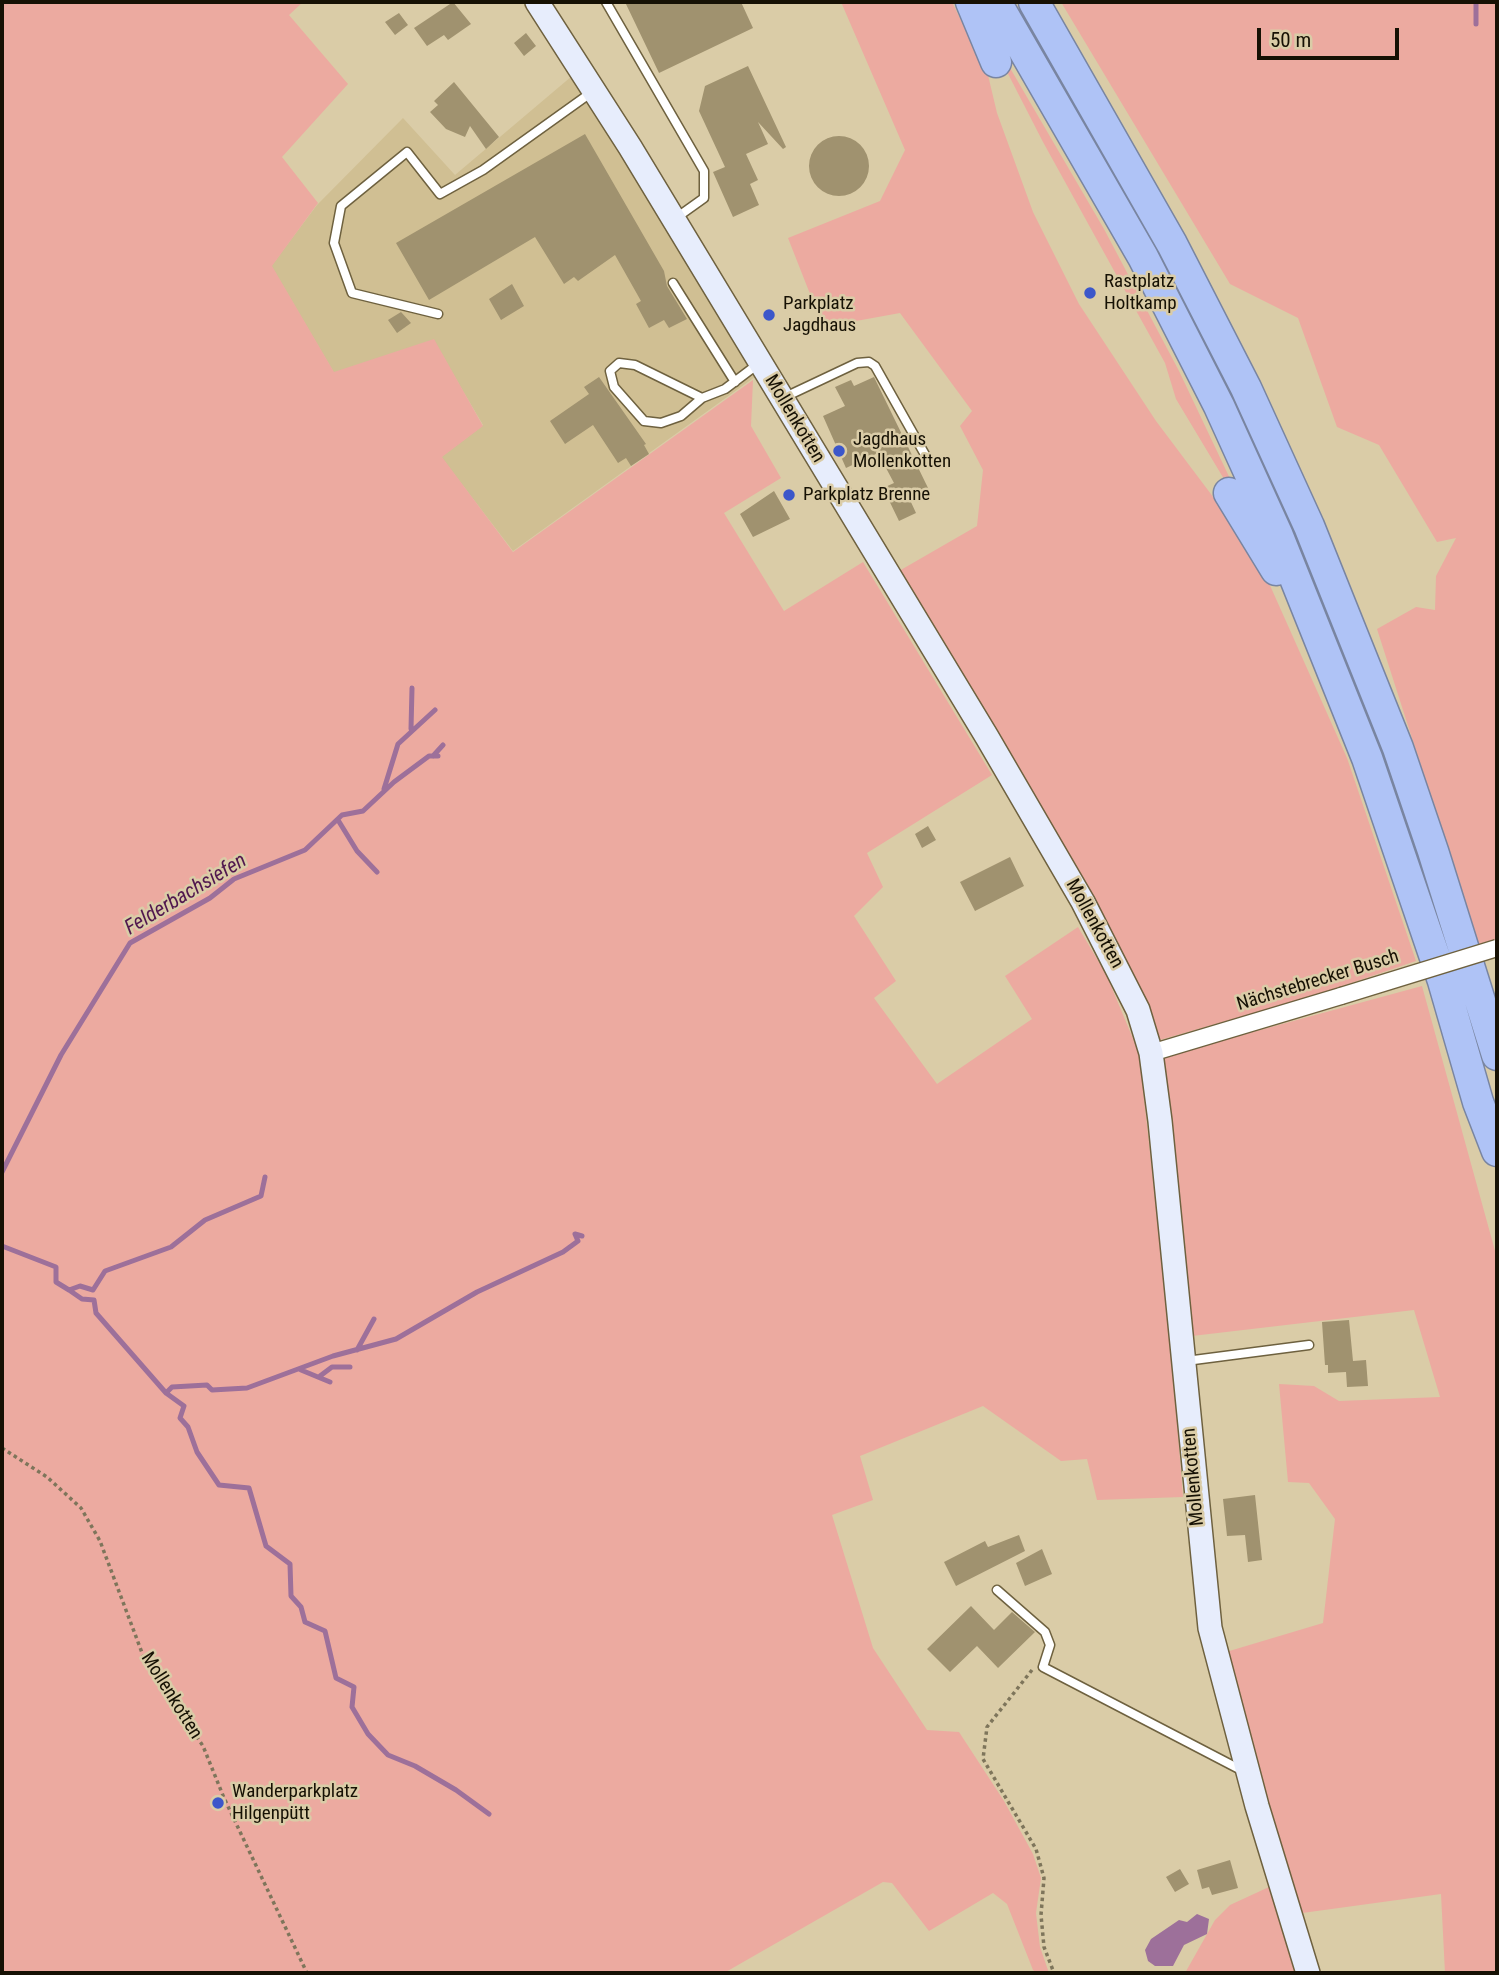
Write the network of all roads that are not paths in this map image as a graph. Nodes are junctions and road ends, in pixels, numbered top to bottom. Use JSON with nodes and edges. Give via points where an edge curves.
{"nodes":[{"id":1,"x":537,"y":2,"type":"edge"},
{"id":2,"x":606,"y":2,"type":"edge"},
{"id":3,"x":971,"y":2,"type":"edge"},
{"id":4,"x":996,"y":2,"type":"edge"},
{"id":5,"x":1034,"y":2,"type":"edge"},
{"id":6,"x":996,"y":62,"type":"dead end"},
{"id":7,"x":595,"y":91,"type":"junction"},
{"id":8,"x":674,"y":219,"type":"junction"},
{"id":9,"x":673,"y":283,"type":"dead end"},
{"id":10,"x":438,"y":314,"type":"dead end"},
{"id":11,"x":760,"y":362,"type":"junction"},
{"id":12,"x":735,"y":382,"type":"junction"},
{"id":13,"x":702,"y":398,"type":"junction"},
{"id":14,"x":782,"y":398,"type":"junction"},
{"id":15,"x":928,"y":460,"type":"dead end"},
{"id":16,"x":1229,"y":493,"type":"dead end"},
{"id":17,"x":1324,"y":647,"type":"junction"},
{"id":18,"x":1497,"y":948,"type":"edge"},
{"id":19,"x":1151,"y":1053,"type":"junction"},
{"id":20,"x":1497,"y":1055,"type":"edge"},
{"id":21,"x":1497,"y":1152,"type":"edge"},
{"id":22,"x":1309,"y":1345,"type":"dead end"},
{"id":23,"x":1183,"y":1362,"type":"junction"},
{"id":24,"x":997,"y":1590,"type":"dead end"},
{"id":25,"x":1248,"y":1774,"type":"junction"},
{"id":26,"x":1308,"y":1973,"type":"edge"}],
"edges":[{"from":1,"to":7,"type":"main road","name":"Mollenkotten"},
{"from":2,"to":8,"type":"lane","via":[[704,171],[704,198]]},
{"from":3,"to":6,"type":"highway"},
{"from":4,"to":17,"type":"highway","via":[[1088,158],[1187,344],[1278,536]]},
{"from":5,"to":20,"type":"highway","via":[[1172,244],[1246,388],[1309,526],[1398,748]]},
{"from":7,"to":8,"type":"main road","name":"Mollenkotten"},
{"from":7,"to":10,"type":"lane","via":[[483,170],[440,194],[407,152],[341,206],[334,243],[352,293]]},
{"from":8,"to":11,"type":"main road","name":"Mollenkotten"},
{"from":9,"to":12,"type":"lane"},
{"from":11,"to":12,"type":"lane"},
{"from":11,"to":14,"type":"main road","name":"Mollenkotten"},
{"from":12,"to":13,"type":"lane"},
{"from":13,"to":13,"type":"lane","via":[[635,365],[619,363],[610,371],[614,387],[644,421],[661,423],[681,416]]},
{"from":14,"to":15,"type":"lane","via":[[857,363],[869,362]]},
{"from":14,"to":19,"type":"main road","name":"Mollenkotten","via":[[1083,902],[1138,1010]]},
{"from":16,"to":17,"type":"highway"},
{"from":17,"to":21,"type":"highway","via":[[1403,861]]},
{"from":18,"to":19,"type":"street","name":"Nächstebrecker Busch","bridge":true},
{"from":19,"to":23,"type":"main road","name":"Mollenkotten"},
{"from":22,"to":23,"type":"lane"},
{"from":23,"to":25,"type":"main road","name":"Mollenkotten","via":[[1210,1628]]},
{"from":24,"to":25,"type":"lane","via":[[1045,1632],[1050,1645],[1043,1667]]},
{"from":25,"to":26,"type":"main road","name":"Mollenkotten"}]}
